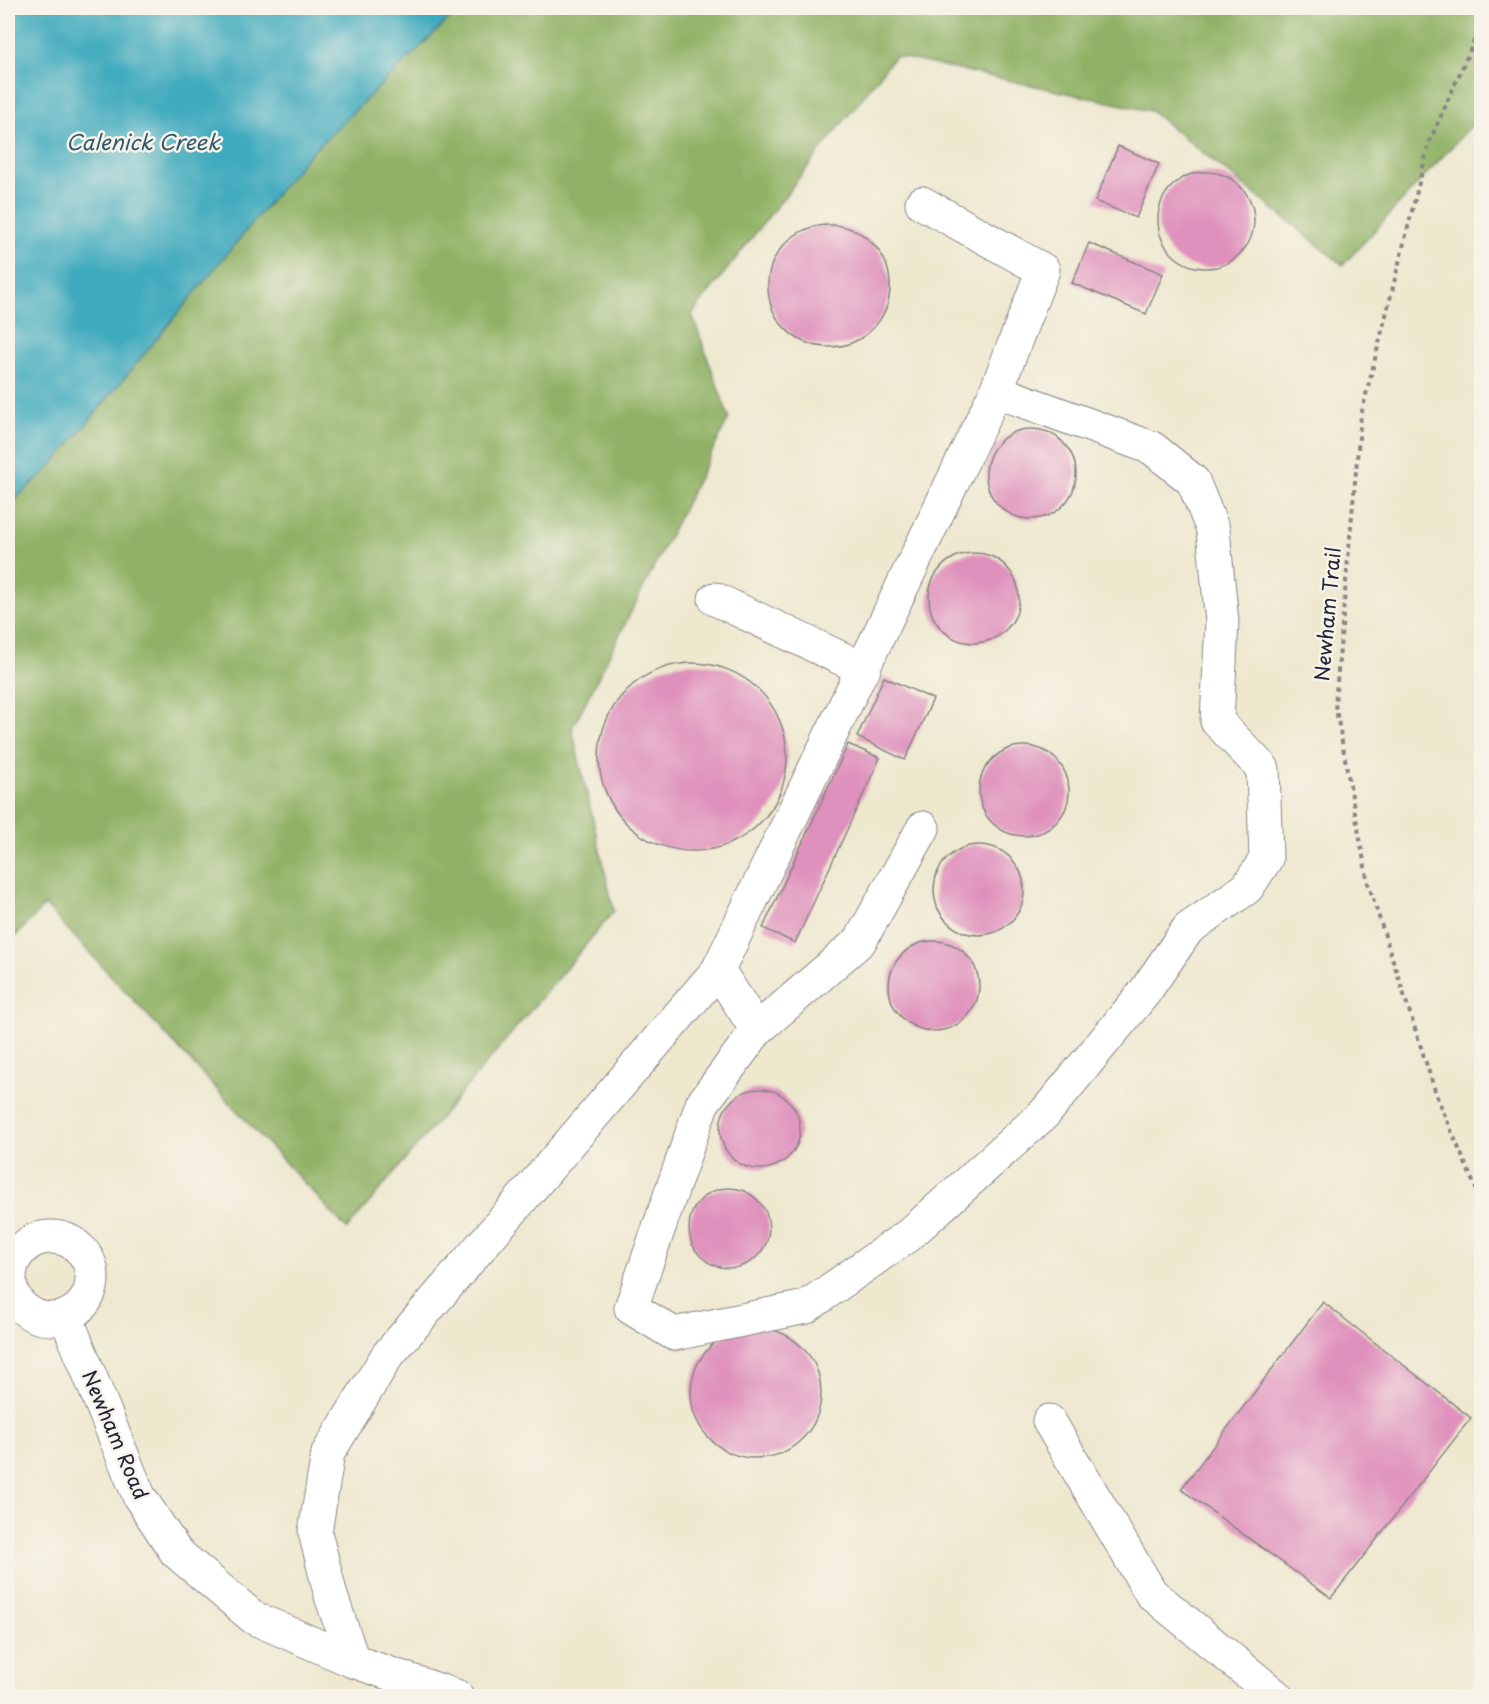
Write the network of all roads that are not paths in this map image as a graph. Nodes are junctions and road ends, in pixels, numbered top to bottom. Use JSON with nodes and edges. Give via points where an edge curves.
{"nodes":[{"id":1,"x":922,"y":203,"type":"dead end"},
{"id":2,"x":996,"y":390,"type":"junction"},
{"id":3,"x":715,"y":599,"type":"dead end"},
{"id":4,"x":864,"y":669,"type":"junction"},
{"id":5,"x":922,"y":828,"type":"dead end"},
{"id":6,"x":718,"y":970,"type":"junction"},
{"id":7,"x":757,"y":1030,"type":"junction"},
{"id":8,"x":66,"y":1317,"type":"dead end"},
{"id":9,"x":1049,"y":1420,"type":"dead end"},
{"id":10,"x":353,"y":1661,"type":"junction"},
{"id":11,"x":456,"y":1696,"type":"edge"},
{"id":12,"x":1276,"y":1696,"type":"edge"}],
"edges":[{"from":1,"to":2,"type":"street","via":[[1043,270]]},
{"from":2,"to":4,"type":"street"},
{"from":2,"to":7,"type":"street","via":[[1152,448],[1193,481],[1213,530],[1222,622],[1218,721],[1263,770],[1266,859],[1247,888],[1188,929],[1144,993],[1045,1113],[910,1234],[806,1307],[674,1334],[631,1308],[702,1104]]},
{"from":3,"to":4,"type":"street"},
{"from":4,"to":6,"type":"street"},
{"from":5,"to":7,"type":"street","via":[[860,941]]},
{"from":6,"to":7,"type":"street"},
{"from":6,"to":10,"type":"street","via":[[387,1356],[328,1453],[315,1532]]},
{"from":8,"to":10,"type":"street","name":"Newham Road","via":[[139,1496],[176,1552],[254,1618]]},
{"from":9,"to":12,"type":"street","via":[[1151,1593]]},
{"from":10,"to":11,"type":"street","name":"Newham Road"}]}
